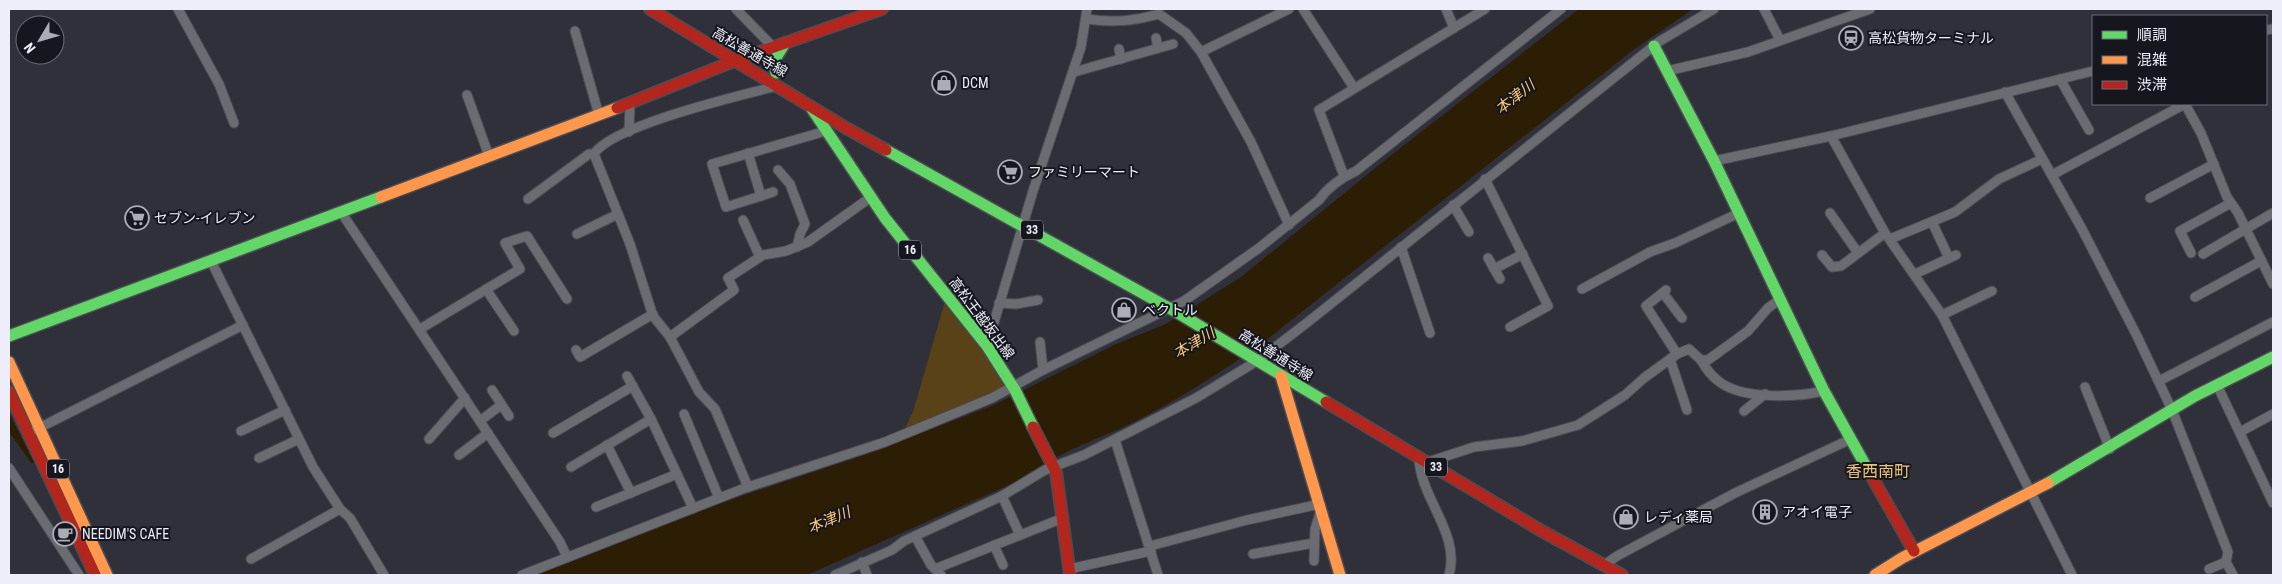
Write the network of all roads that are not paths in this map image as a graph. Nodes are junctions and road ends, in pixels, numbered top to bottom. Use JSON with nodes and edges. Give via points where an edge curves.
{"nodes":[{"id":1,"x":178,"y":9,"type":"edge"},
{"id":2,"x":650,"y":9,"type":"edge"},
{"id":3,"x":660,"y":9,"type":"edge"},
{"id":4,"x":736,"y":9,"type":"edge"},
{"id":5,"x":882,"y":9,"type":"edge"},
{"id":6,"x":1087,"y":9,"type":"edge"},
{"id":7,"x":1289,"y":9,"type":"edge"},
{"id":8,"x":1303,"y":9,"type":"edge"},
{"id":9,"x":1446,"y":9,"type":"edge"},
{"id":10,"x":1485,"y":9,"type":"edge"},
{"id":11,"x":1561,"y":9,"type":"edge"},
{"id":12,"x":1714,"y":9,"type":"edge"},
{"id":13,"x":1764,"y":9,"type":"edge"},
{"id":14,"x":1870,"y":9,"type":"edge"},
{"id":15,"x":1087,"y":19,"type":"junction"},
{"id":16,"x":1454,"y":28,"type":"junction"},
{"id":17,"x":575,"y":32,"type":"dead end"},
{"id":18,"x":1156,"y":38,"type":"dead end"},
{"id":19,"x":1780,"y":40,"type":"junction"},
{"id":20,"x":786,"y":42,"type":"junction"},
{"id":21,"x":1173,"y":44,"type":"dead end"},
{"id":22,"x":1654,"y":46,"type":"junction"},
{"id":23,"x":773,"y":47,"type":"junction"},
{"id":24,"x":1119,"y":48,"type":"dead end"},
{"id":25,"x":1158,"y":48,"type":"junction"},
{"id":26,"x":1201,"y":52,"type":"junction"},
{"id":27,"x":754,"y":57,"type":"junction"},
{"id":28,"x":1121,"y":59,"type":"junction"},
{"id":29,"x":734,"y":61,"type":"junction"},
{"id":30,"x":1668,"y":71,"type":"junction"},
{"id":31,"x":2092,"y":71,"type":"edge"},
{"id":32,"x":1074,"y":72,"type":"junction"},
{"id":33,"x":776,"y":73,"type":"junction"},
{"id":34,"x":761,"y":76,"type":"junction"},
{"id":35,"x":2060,"y":79,"type":"junction"},
{"id":36,"x":778,"y":86,"type":"junction"},
{"id":37,"x":799,"y":86,"type":"junction"},
{"id":38,"x":1354,"y":88,"type":"junction"},
{"id":39,"x":2005,"y":92,"type":"junction"},
{"id":40,"x":467,"y":95,"type":"dead end"},
{"id":41,"x":630,"y":103,"type":"junction"},
{"id":42,"x":810,"y":105,"type":"junction"},
{"id":43,"x":2183,"y":105,"type":"edge"},
{"id":44,"x":2186,"y":105,"type":"edge"},
{"id":45,"x":599,"y":115,"type":"junction"},
{"id":46,"x":841,"y":122,"type":"junction"},
{"id":47,"x":234,"y":124,"type":"dead end"},
{"id":48,"x":2090,"y":130,"type":"dead end"},
{"id":49,"x":826,"y":131,"type":"junction"},
{"id":50,"x":629,"y":132,"type":"junction"},
{"id":51,"x":1831,"y":136,"type":"junction"},
{"id":52,"x":834,"y":142,"type":"junction"},
{"id":53,"x":748,"y":153,"type":"junction"},
{"id":54,"x":594,"y":154,"type":"junction"},
{"id":55,"x":489,"y":156,"type":"junction"},
{"id":56,"x":2042,"y":159,"type":"junction"},
{"id":57,"x":1714,"y":161,"type":"junction"},
{"id":58,"x":2214,"y":164,"type":"junction"},
{"id":59,"x":778,"y":170,"type":"dead end"},
{"id":60,"x":2052,"y":175,"type":"junction"},
{"id":61,"x":1344,"y":176,"type":"junction"},
{"id":62,"x":1485,"y":179,"type":"junction"},
{"id":63,"x":773,"y":192,"type":"dead end"},
{"id":64,"x":761,"y":196,"type":"junction"},
{"id":65,"x":870,"y":197,"type":"junction"},
{"id":66,"x":2150,"y":198,"type":"dead end"},
{"id":67,"x":528,"y":199,"type":"dead end"},
{"id":68,"x":2231,"y":203,"type":"junction"},
{"id":69,"x":1453,"y":205,"type":"junction"},
{"id":70,"x":341,"y":212,"type":"junction"},
{"id":71,"x":2273,"y":212,"type":"edge"},
{"id":72,"x":1739,"y":213,"type":"junction"},
{"id":73,"x":618,"y":214,"type":"junction"},
{"id":74,"x":1830,"y":214,"type":"dead end"},
{"id":75,"x":743,"y":220,"type":"dead end"},
{"id":76,"x":1932,"y":222,"type":"junction"},
{"id":77,"x":1024,"y":225,"type":"junction"},
{"id":78,"x":1289,"y":225,"type":"junction"},
{"id":79,"x":2245,"y":230,"type":"junction"},
{"id":80,"x":1469,"y":232,"type":"dead end"},
{"id":81,"x":577,"y":234,"type":"dead end"},
{"id":82,"x":1888,"y":236,"type":"junction"},
{"id":83,"x":1401,"y":247,"type":"junction"},
{"id":84,"x":797,"y":248,"type":"junction"},
{"id":85,"x":2191,"y":252,"type":"dead end"},
{"id":86,"x":1858,"y":253,"type":"junction"},
{"id":87,"x":1523,"y":254,"type":"junction"},
{"id":88,"x":2203,"y":254,"type":"dead end"},
{"id":89,"x":1822,"y":255,"type":"dead end"},
{"id":90,"x":760,"y":257,"type":"junction"},
{"id":91,"x":1488,"y":258,"type":"dead end"},
{"id":92,"x":211,"y":261,"type":"junction"},
{"id":93,"x":2261,"y":261,"type":"junction"},
{"id":94,"x":2270,"y":268,"type":"edge"},
{"id":95,"x":1494,"y":269,"type":"junction"},
{"id":96,"x":1915,"y":274,"type":"junction"},
{"id":97,"x":1500,"y":279,"type":"dead end"},
{"id":98,"x":2273,"y":284,"type":"edge"},
{"id":99,"x":486,"y":289,"type":"junction"},
{"id":100,"x":1582,"y":289,"type":"dead end"},
{"id":101,"x":1992,"y":291,"type":"dead end"},
{"id":102,"x":2195,"y":298,"type":"dead end"},
{"id":103,"x":567,"y":299,"type":"dead end"},
{"id":104,"x":1038,"y":300,"type":"dead end"},
{"id":105,"x":1779,"y":300,"type":"junction"},
{"id":106,"x":999,"y":303,"type":"junction"},
{"id":107,"x":1174,"y":311,"type":"junction"},
{"id":108,"x":653,"y":314,"type":"junction"},
{"id":109,"x":1942,"y":314,"type":"junction"},
{"id":110,"x":1682,"y":318,"type":"dead end"},
{"id":111,"x":2273,"y":322,"type":"edge"},
{"id":112,"x":243,"y":324,"type":"junction"},
{"id":113,"x":1510,"y":327,"type":"dead end"},
{"id":114,"x":420,"y":329,"type":"junction"},
{"id":115,"x":514,"y":331,"type":"dead end"},
{"id":116,"x":1430,"y":333,"type":"dead end"},
{"id":117,"x":9,"y":336,"type":"edge"},
{"id":118,"x":670,"y":337,"type":"junction"},
{"id":119,"x":1040,"y":342,"type":"dead end"},
{"id":120,"x":987,"y":346,"type":"junction"},
{"id":121,"x":576,"y":350,"type":"dead end"},
{"id":122,"x":1674,"y":357,"type":"junction"},
{"id":123,"x":2273,"y":357,"type":"edge"},
{"id":124,"x":1254,"y":359,"type":"junction"},
{"id":125,"x":1701,"y":360,"type":"junction"},
{"id":126,"x":9,"y":362,"type":"edge"},
{"id":127,"x":1043,"y":370,"type":"junction"},
{"id":128,"x":627,"y":376,"type":"dead end"},
{"id":129,"x":1281,"y":376,"type":"junction"},
{"id":130,"x":2159,"y":381,"type":"junction"},
{"id":131,"x":2217,"y":385,"type":"junction"},
{"id":132,"x":633,"y":386,"type":"junction"},
{"id":133,"x":2085,"y":387,"type":"dead end"},
{"id":134,"x":1014,"y":389,"type":"junction"},
{"id":135,"x":492,"y":390,"type":"dead end"},
{"id":136,"x":1824,"y":391,"type":"junction"},
{"id":137,"x":9,"y":392,"type":"edge"},
{"id":138,"x":1765,"y":394,"type":"junction"},
{"id":139,"x":465,"y":398,"type":"junction"},
{"id":140,"x":501,"y":405,"type":"junction"},
{"id":141,"x":284,"y":410,"type":"junction"},
{"id":142,"x":1687,"y":410,"type":"dead end"},
{"id":143,"x":2172,"y":410,"type":"junction"},
{"id":144,"x":1744,"y":411,"type":"dead end"},
{"id":145,"x":684,"y":414,"type":"dead end"},
{"id":146,"x":2273,"y":414,"type":"edge"},
{"id":147,"x":509,"y":416,"type":"dead end"},
{"id":148,"x":651,"y":419,"type":"junction"},
{"id":149,"x":480,"y":421,"type":"junction"},
{"id":150,"x":39,"y":428,"type":"junction"},
{"id":151,"x":241,"y":431,"type":"dead end"},
{"id":152,"x":2240,"y":432,"type":"junction"},
{"id":153,"x":28,"y":433,"type":"junction"},
{"id":154,"x":488,"y":433,"type":"junction"},
{"id":155,"x":554,"y":434,"type":"dead end"},
{"id":156,"x":299,"y":438,"type":"junction"},
{"id":157,"x":430,"y":439,"type":"dead end"},
{"id":158,"x":1851,"y":439,"type":"junction"},
{"id":159,"x":1115,"y":440,"type":"junction"},
{"id":160,"x":607,"y":445,"type":"junction"},
{"id":161,"x":2110,"y":449,"type":"junction"},
{"id":162,"x":459,"y":454,"type":"dead end"},
{"id":163,"x":259,"y":458,"type":"dead end"},
{"id":164,"x":1423,"y":460,"type":"junction"},
{"id":165,"x":1053,"y":464,"type":"junction"},
{"id":166,"x":571,"y":467,"type":"dead end"},
{"id":167,"x":9,"y":468,"type":"edge"},
{"id":168,"x":677,"y":474,"type":"junction"},
{"id":169,"x":748,"y":487,"type":"junction"},
{"id":170,"x":631,"y":493,"type":"junction"},
{"id":171,"x":2030,"y":493,"type":"junction"},
{"id":172,"x":1002,"y":496,"type":"junction"},
{"id":173,"x":720,"y":498,"type":"junction"},
{"id":174,"x":2273,"y":503,"type":"edge"},
{"id":175,"x":596,"y":507,"type":"dead end"},
{"id":176,"x":1320,"y":507,"type":"junction"},
{"id":177,"x":692,"y":508,"type":"junction"},
{"id":178,"x":340,"y":509,"type":"junction"},
{"id":179,"x":1063,"y":518,"type":"junction"},
{"id":180,"x":1020,"y":535,"type":"junction"},
{"id":181,"x":915,"y":536,"type":"junction"},
{"id":182,"x":1314,"y":543,"type":"junction"},
{"id":183,"x":994,"y":545,"type":"junction"},
{"id":184,"x":1150,"y":548,"type":"junction"},
{"id":185,"x":1914,"y":552,"type":"junction"},
{"id":186,"x":1253,"y":554,"type":"dead end"},
{"id":187,"x":567,"y":557,"type":"junction"},
{"id":188,"x":251,"y":559,"type":"dead end"},
{"id":189,"x":1314,"y":561,"type":"dead end"},
{"id":190,"x":862,"y":562,"type":"junction"},
{"id":191,"x":2226,"y":562,"type":"junction"},
{"id":192,"x":1003,"y":565,"type":"dead end"},
{"id":193,"x":1603,"y":566,"type":"junction"},
{"id":194,"x":2209,"y":569,"type":"dead end"},
{"id":195,"x":938,"y":572,"type":"edge"},
{"id":196,"x":1069,"y":572,"type":"edge"},
{"id":197,"x":79,"y":575,"type":"edge"},
{"id":198,"x":95,"y":575,"type":"edge"},
{"id":199,"x":107,"y":575,"type":"edge"},
{"id":200,"x":384,"y":575,"type":"edge"},
{"id":201,"x":522,"y":575,"type":"edge"},
{"id":202,"x":835,"y":575,"type":"edge"},
{"id":203,"x":867,"y":575,"type":"edge"},
{"id":204,"x":1158,"y":575,"type":"edge"},
{"id":205,"x":1340,"y":575,"type":"edge"},
{"id":206,"x":1449,"y":575,"type":"edge"},
{"id":207,"x":1622,"y":575,"type":"edge"},
{"id":208,"x":1875,"y":575,"type":"edge"},
{"id":209,"x":2072,"y":575,"type":"edge"},
{"id":210,"x":2233,"y":575,"type":"edge"}],
"edges":[{"from":1,"to":47,"type":"street","via":[[219,84]]},
{"from":2,"to":29,"type":"main road","name":"高松善通寺線","number":"33"},
{"from":3,"to":27,"type":"main road","name":"高松善通寺線","number":"33","via":[[710,40]]},
{"from":4,"to":23,"type":"street"},
{"from":5,"to":20,"type":"main road"},
{"from":6,"to":15,"type":"street"},
{"from":7,"to":26,"type":"street"},
{"from":8,"to":38,"type":"street"},
{"from":9,"to":16,"type":"street"},
{"from":10,"to":16,"type":"street"},
{"from":11,"to":61,"type":"street","via":[[1356,171]]},
{"from":12,"to":22,"type":"street"},
{"from":13,"to":19,"type":"street"},
{"from":14,"to":19,"type":"street"},
{"from":15,"to":26,"type":"street","via":[[1110,23],[1159,14],[1186,33]]},
{"from":15,"to":32,"type":"street"},
{"from":16,"to":38,"type":"street"},
{"from":17,"to":45,"type":"street"},
{"from":18,"to":25,"type":"street"},
{"from":19,"to":30,"type":"street","via":[[1748,52]]},
{"from":20,"to":23,"type":"main road"},
{"from":20,"to":33,"type":"main road","via":[[775,56],[773,67]]},
{"from":21,"to":25,"type":"street"},
{"from":22,"to":30,"type":"main road"},
{"from":22,"to":62,"type":"street"},
{"from":23,"to":27,"type":"main road"},
{"from":24,"to":28,"type":"street"},
{"from":25,"to":28,"type":"street"},
{"from":26,"to":78,"type":"street","via":[[1251,142]]},
{"from":27,"to":29,"type":"main road"},
{"from":27,"to":33,"type":"main road","name":"高松善通寺線","number":"33"},
{"from":27,"to":34,"type":"main road","via":[[754,69]]},
{"from":28,"to":32,"type":"street"},
{"from":29,"to":34,"type":"main road","name":"高松善通寺線","number":"33"},
{"from":29,"to":41,"type":"main road"},
{"from":30,"to":57,"type":"main road"},
{"from":31,"to":35,"type":"street"},
{"from":32,"to":77,"type":"street"},
{"from":33,"to":37,"type":"main road","name":"高松善通寺線","number":"33"},
{"from":34,"to":36,"type":"main road","name":"高松善通寺線","number":"33"},
{"from":35,"to":39,"type":"street"},
{"from":35,"to":48,"type":"street"},
{"from":36,"to":42,"type":"main road","name":"高松善通寺線","number":"33"},
{"from":36,"to":50,"type":"street","via":[[675,113]]},
{"from":37,"to":42,"type":"main road","name":"高松善通寺線","number":"33"},
{"from":37,"to":46,"type":"main road","name":"高松善通寺線","number":"33"},
{"from":38,"to":61,"type":"street","via":[[1319,110]]},
{"from":39,"to":51,"type":"street"},
{"from":39,"to":56,"type":"street"},
{"from":40,"to":55,"type":"street"},
{"from":41,"to":45,"type":"main road"},
{"from":41,"to":50,"type":"street"},
{"from":42,"to":46,"type":"main road","name":"高松善通寺線","number":"33"},
{"from":42,"to":49,"type":"main road","name":"高松王越坂出線","number":"16"},
{"from":43,"to":60,"type":"street"},
{"from":44,"to":58,"type":"street"},
{"from":45,"to":55,"type":"main road"},
{"from":46,"to":49,"type":"main road"},
{"from":46,"to":52,"type":"main road"},
{"from":46,"to":77,"type":"main road","name":"高松善通寺線","number":"33"},
{"from":49,"to":52,"type":"main road","name":"高松王越坂出線","number":"16"},
{"from":49,"to":53,"type":"street"},
{"from":50,"to":54,"type":"street","via":[[597,149]]},
{"from":51,"to":57,"type":"street"},
{"from":51,"to":82,"type":"street"},
{"from":52,"to":65,"type":"main road","name":"高松王越坂出線","number":"16"},
{"from":53,"to":64,"type":"street"},
{"from":53,"to":64,"type":"street","via":[[709,165],[726,210]]},
{"from":54,"to":67,"type":"street","via":[[589,154]]},
{"from":54,"to":73,"type":"street"},
{"from":55,"to":70,"type":"main road"},
{"from":56,"to":60,"type":"street"},
{"from":56,"to":76,"type":"street","via":[[1999,179],[1955,212]]},
{"from":57,"to":72,"type":"main road"},
{"from":58,"to":66,"type":"street"},
{"from":58,"to":68,"type":"street"},
{"from":59,"to":84,"type":"street","via":[[790,184],[805,224]]},
{"from":60,"to":130,"type":"street"},
{"from":61,"to":78,"type":"street"},
{"from":62,"to":69,"type":"street"},
{"from":62,"to":87,"type":"street"},
{"from":63,"to":64,"type":"street"},
{"from":65,"to":84,"type":"street"},
{"from":65,"to":120,"type":"main road","name":"高松王越坂出線","number":"16"},
{"from":68,"to":79,"type":"street"},
{"from":68,"to":85,"type":"street","via":[[2180,231]]},
{"from":69,"to":80,"type":"street"},
{"from":69,"to":83,"type":"street"},
{"from":70,"to":92,"type":"main road"},
{"from":70,"to":114,"type":"street"},
{"from":71,"to":79,"type":"street"},
{"from":72,"to":100,"type":"street","via":[[1650,252]]},
{"from":72,"to":105,"type":"main road"},
{"from":73,"to":81,"type":"street"},
{"from":73,"to":108,"type":"street"},
{"from":74,"to":86,"type":"street"},
{"from":75,"to":90,"type":"street"},
{"from":76,"to":82,"type":"street"},
{"from":76,"to":96,"type":"street","via":[[1952,256]]},
{"from":77,"to":106,"type":"street"},
{"from":77,"to":107,"type":"main road","name":"高松善通寺線","number":"33"},
{"from":78,"to":107,"type":"street"},
{"from":79,"to":88,"type":"street"},
{"from":79,"to":93,"type":"street"},
{"from":82,"to":86,"type":"street"},
{"from":82,"to":96,"type":"street"},
{"from":83,"to":116,"type":"street"},
{"from":83,"to":124,"type":"street"},
{"from":84,"to":90,"type":"street"},
{"from":86,"to":89,"type":"street","via":[[1835,268]]},
{"from":87,"to":95,"type":"street"},
{"from":87,"to":113,"type":"street","via":[[1548,306]]},
{"from":90,"to":118,"type":"street","via":[[728,278],[734,290]]},
{"from":91,"to":95,"type":"street"},
{"from":92,"to":112,"type":"street"},
{"from":92,"to":117,"type":"main road"},
{"from":93,"to":94,"type":"street"},
{"from":93,"to":102,"type":"street"},
{"from":94,"to":98,"type":"street"},
{"from":95,"to":97,"type":"street"},
{"from":96,"to":109,"type":"street"},
{"from":99,"to":103,"type":"street","via":[[520,268],[505,243],[527,236]]},
{"from":99,"to":114,"type":"street"},
{"from":99,"to":115,"type":"street"},
{"from":101,"to":109,"type":"street"},
{"from":104,"to":106,"type":"street"},
{"from":105,"to":125,"type":"street","via":[[1748,331],[1708,360]]},
{"from":105,"to":136,"type":"main road"},
{"from":106,"to":120,"type":"street"},
{"from":107,"to":124,"type":"main road","name":"高松善通寺線","number":"33"},
{"from":107,"to":127,"type":"street"},
{"from":108,"to":118,"type":"street"},
{"from":108,"to":121,"type":"street","via":[[580,357]]},
{"from":109,"to":171,"type":"street"},
{"from":110,"to":122,"type":"street","via":[[1664,292],[1646,306]]},
{"from":111,"to":130,"type":"street"},
{"from":112,"to":141,"type":"street"},
{"from":112,"to":150,"type":"street"},
{"from":114,"to":139,"type":"street"},
{"from":118,"to":169,"type":"street","via":[[698,392],[715,409]]},
{"from":119,"to":127,"type":"street"},
{"from":120,"to":134,"type":"main road","name":"高松王越坂出線","number":"16"},
{"from":122,"to":125,"type":"street","via":[[1690,349]]},
{"from":122,"to":142,"type":"street"},
{"from":122,"to":164,"type":"street","via":[[1625,395],[1578,425],[1522,441],[1474,447]]},
{"from":123,"to":131,"type":"main road"},
{"from":124,"to":129,"type":"main road","name":"高松善通寺線","number":"33"},
{"from":124,"to":159,"type":"street","via":[[1196,398]]},
{"from":125,"to":138,"type":"street","via":[[1721,384],[1735,390]]},
{"from":126,"to":150,"type":"main road","number":"16"},
{"from":127,"to":134,"type":"street"},
{"from":128,"to":132,"type":"street"},
{"from":129,"to":164,"type":"main road","name":"高松善通寺線","number":"33"},
{"from":129,"to":176,"type":"main road"},
{"from":130,"to":143,"type":"street"},
{"from":131,"to":143,"type":"main road"},
{"from":131,"to":152,"type":"street"},
{"from":132,"to":148,"type":"street"},
{"from":132,"to":155,"type":"street"},
{"from":133,"to":161,"type":"street"},
{"from":134,"to":165,"type":"main road","name":"高松王越坂出線","number":"16"},
{"from":134,"to":169,"type":"street","via":[[885,442]]},
{"from":135,"to":140,"type":"street"},
{"from":136,"to":138,"type":"street","via":[[1798,396]]},
{"from":136,"to":158,"type":"main road"},
{"from":137,"to":153,"type":"main road","number":"16"},
{"from":138,"to":144,"type":"street"},
{"from":139,"to":149,"type":"street"},
{"from":139,"to":157,"type":"street"},
{"from":140,"to":147,"type":"street"},
{"from":140,"to":149,"type":"street"},
{"from":141,"to":151,"type":"street"},
{"from":141,"to":156,"type":"street"},
{"from":143,"to":161,"type":"main road"},
{"from":143,"to":191,"type":"street","via":[[2228,552]]},
{"from":145,"to":173,"type":"street"},
{"from":146,"to":152,"type":"street"},
{"from":148,"to":160,"type":"street"},
{"from":148,"to":168,"type":"street"},
{"from":149,"to":154,"type":"street"},
{"from":150,"to":153,"type":"street"},
{"from":150,"to":199,"type":"main road","number":"16"},
{"from":152,"to":174,"type":"street"},
{"from":153,"to":198,"type":"main road","number":"16"},
{"from":154,"to":162,"type":"street"},
{"from":154,"to":187,"type":"street"},
{"from":156,"to":163,"type":"street"},
{"from":156,"to":178,"type":"street"},
{"from":158,"to":185,"type":"main road"},
{"from":158,"to":193,"type":"street","via":[[1735,493]]},
{"from":159,"to":165,"type":"street"},
{"from":159,"to":184,"type":"street"},
{"from":160,"to":166,"type":"street"},
{"from":160,"to":170,"type":"street"},
{"from":161,"to":171,"type":"main road"},
{"from":164,"to":193,"type":"main road","name":"高松善通寺線","number":"33"},
{"from":164,"to":206,"type":"street","via":[[1422,478],[1451,548]]},
{"from":165,"to":172,"type":"street"},
{"from":165,"to":179,"type":"main road","name":"高松王越坂出線","number":"16"},
{"from":167,"to":197,"type":"street"},
{"from":168,"to":170,"type":"street"},
{"from":168,"to":177,"type":"street"},
{"from":169,"to":173,"type":"street"},
{"from":170,"to":175,"type":"street"},
{"from":171,"to":185,"type":"main road"},
{"from":171,"to":209,"type":"street"},
{"from":172,"to":180,"type":"street"},
{"from":172,"to":181,"type":"street"},
{"from":173,"to":177,"type":"street"},
{"from":176,"to":182,"type":"street"},
{"from":176,"to":184,"type":"street","via":[[1247,520]]},
{"from":176,"to":205,"type":"main road"},
{"from":177,"to":187,"type":"street"},
{"from":178,"to":188,"type":"street"},
{"from":178,"to":200,"type":"street","via":[[350,518]]},
{"from":179,"to":180,"type":"street"},
{"from":179,"to":196,"type":"main road","name":"高松王越坂出線","number":"16"},
{"from":180,"to":183,"type":"street"},
{"from":181,"to":190,"type":"street"},
{"from":181,"to":195,"type":"street"},
{"from":182,"to":186,"type":"street"},
{"from":182,"to":189,"type":"street"},
{"from":183,"to":192,"type":"street"},
{"from":183,"to":195,"type":"street"},
{"from":184,"to":196,"type":"street"},
{"from":184,"to":204,"type":"street"},
{"from":185,"to":208,"type":"main road"},
{"from":187,"to":201,"type":"street"},
{"from":190,"to":202,"type":"street"},
{"from":190,"to":203,"type":"street"},
{"from":191,"to":194,"type":"street"},
{"from":191,"to":210,"type":"street"},
{"from":193,"to":207,"type":"main road","name":"高松善通寺線","number":"33"}]}
